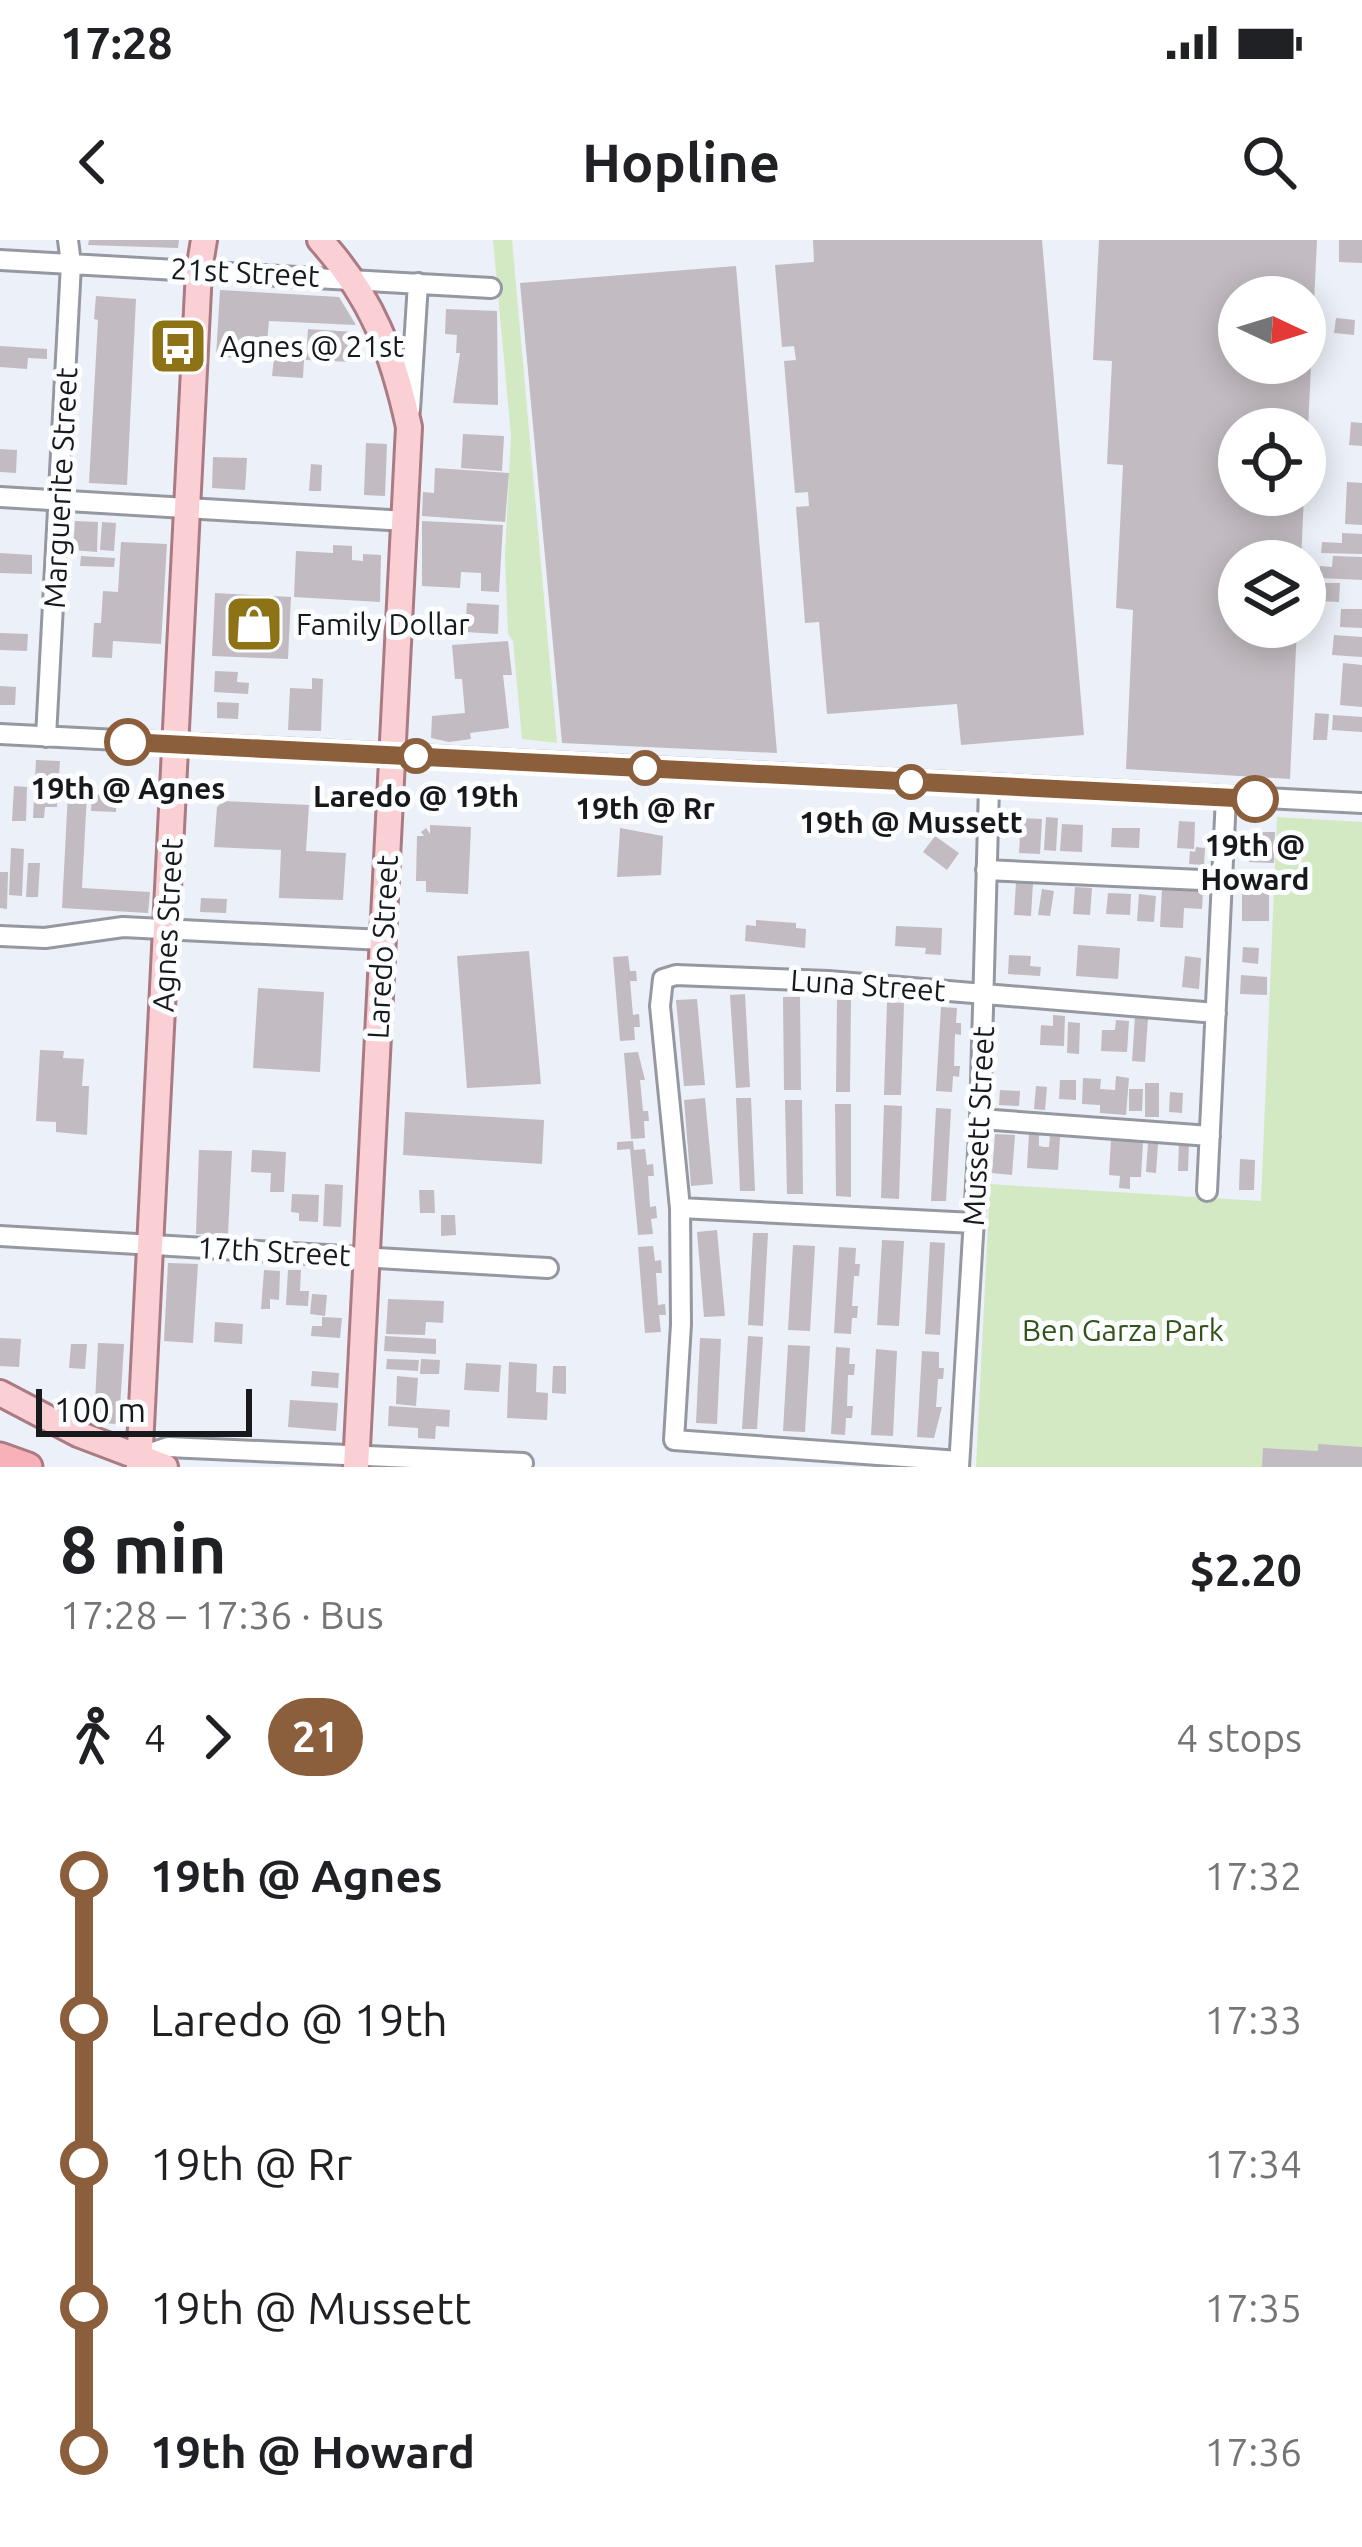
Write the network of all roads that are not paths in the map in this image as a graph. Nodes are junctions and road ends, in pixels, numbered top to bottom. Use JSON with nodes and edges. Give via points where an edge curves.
{"nodes":[{"id":1,"x":68,"y":240,"type":"edge"},
{"id":2,"x":205,"y":240,"type":"edge"},
{"id":3,"x":320,"y":240,"type":"edge"},
{"id":4,"x":0,"y":260,"type":"edge"},
{"id":5,"x":71,"y":264,"type":"junction"},
{"id":6,"x":199,"y":270,"type":"junction"},
{"id":7,"x":347,"y":277,"type":"junction"},
{"id":8,"x":418,"y":283,"type":"junction"},
{"id":9,"x":491,"y":287,"type":"dead end"},
{"id":10,"x":409,"y":427,"type":"junction"},
{"id":11,"x":0,"y":496,"type":"edge"},
{"id":12,"x":61,"y":499,"type":"junction"},
{"id":13,"x":188,"y":508,"type":"junction"},
{"id":14,"x":406,"y":521,"type":"junction"},
{"id":15,"x":0,"y":734,"type":"edge"},
{"id":16,"x":46,"y":737,"type":"junction"},
{"id":17,"x":177,"y":744,"type":"junction"},
{"id":18,"x":392,"y":754,"type":"junction"},
{"id":19,"x":989,"y":785,"type":"junction"},
{"id":20,"x":1226,"y":797,"type":"junction"},
{"id":21,"x":1362,"y":803,"type":"edge"},
{"id":22,"x":986,"y":870,"type":"junction"},
{"id":23,"x":1223,"y":881,"type":"junction"},
{"id":24,"x":166,"y":929,"type":"junction"},
{"id":25,"x":0,"y":936,"type":"edge"},
{"id":26,"x":383,"y":940,"type":"junction"},
{"id":27,"x":984,"y":993,"type":"junction"},
{"id":28,"x":1216,"y":1013,"type":"junction"},
{"id":29,"x":980,"y":1119,"type":"junction"},
{"id":30,"x":1210,"y":1136,"type":"junction"},
{"id":31,"x":1207,"y":1191,"type":"dead end"},
{"id":32,"x":680,"y":1208,"type":"junction"},
{"id":33,"x":974,"y":1222,"type":"junction"},
{"id":34,"x":0,"y":1236,"type":"edge"},
{"id":35,"x":149,"y":1244,"type":"junction"},
{"id":36,"x":366,"y":1257,"type":"junction"},
{"id":37,"x":548,"y":1268,"type":"dead end"},
{"id":38,"x":0,"y":1394,"type":"edge"},
{"id":39,"x":78,"y":1434,"type":"junction"},
{"id":40,"x":0,"y":1457,"type":"edge"},
{"id":41,"x":356,"y":1461,"type":"edge"},
{"id":42,"x":139,"y":1462,"type":"edge"},
{"id":43,"x":523,"y":1463,"type":"dead end"},
{"id":44,"x":959,"y":1464,"type":"edge"},
{"id":45,"x":28,"y":1467,"type":"edge"},
{"id":46,"x":89,"y":1467,"type":"edge"},
{"id":47,"x":165,"y":1467,"type":"edge"}],
"edges":[{"from":1,"to":5,"type":"street","name":"Marguerite Street"},
{"from":2,"to":6,"type":"main road","name":"Agnes Street"},
{"from":3,"to":7,"type":"main road"},
{"from":4,"to":5,"type":"street","name":"21st Street"},
{"from":5,"to":6,"type":"street","name":"21st Street"},
{"from":5,"to":12,"type":"street","name":"Marguerite Street"},
{"from":6,"to":7,"type":"street","name":"21st Street"},
{"from":6,"to":13,"type":"main road","name":"Agnes Street"},
{"from":7,"to":8,"type":"street","name":"21st Street"},
{"from":7,"to":10,"type":"main road","via":[[388,344]]},
{"from":8,"to":9,"type":"street","name":"21st Street"},
{"from":8,"to":10,"type":"street","name":"Laredo Street"},
{"from":10,"to":14,"type":"main road","name":"Laredo Street"},
{"from":11,"to":12,"type":"street"},
{"from":12,"to":13,"type":"street"},
{"from":12,"to":16,"type":"street","name":"Marguerite Street"},
{"from":13,"to":14,"type":"street"},
{"from":13,"to":17,"type":"main road","name":"Agnes Street"},
{"from":14,"to":18,"type":"main road","name":"Laredo Street"},
{"from":15,"to":16,"type":"street"},
{"from":16,"to":17,"type":"street"},
{"from":17,"to":18,"type":"street"},
{"from":17,"to":24,"type":"main road","name":"Agnes Street"},
{"from":18,"to":19,"type":"street"},
{"from":18,"to":26,"type":"main road","name":"Laredo Street"},
{"from":19,"to":20,"type":"street"},
{"from":19,"to":22,"type":"street","name":"Mussett Street"},
{"from":20,"to":21,"type":"street"},
{"from":20,"to":23,"type":"street"},
{"from":22,"to":23,"type":"street"},
{"from":22,"to":27,"type":"street","name":"Mussett Street"},
{"from":23,"to":28,"type":"street"},
{"from":24,"to":25,"type":"street"},
{"from":24,"to":26,"type":"street"},
{"from":24,"to":35,"type":"main road","name":"Agnes Street"},
{"from":26,"to":36,"type":"main road","name":"Laredo Street"},
{"from":27,"to":28,"type":"street","name":"Luna Street"},
{"from":27,"to":29,"type":"street","name":"Mussett Street"},
{"from":27,"to":32,"type":"street","name":"Luna Street","via":[[663,979]]},
{"from":28,"to":30,"type":"street"},
{"from":29,"to":30,"type":"street"},
{"from":29,"to":33,"type":"street","name":"Mussett Street"},
{"from":30,"to":31,"type":"street"},
{"from":32,"to":33,"type":"street"},
{"from":32,"to":44,"type":"street","via":[[674,1440]]},
{"from":33,"to":44,"type":"street","name":"Mussett Street"},
{"from":34,"to":35,"type":"street","name":"17th Street"},
{"from":35,"to":36,"type":"street","name":"17th Street"},
{"from":35,"to":42,"type":"main road","name":"Agnes Street"},
{"from":36,"to":37,"type":"street","name":"17th Street"},
{"from":36,"to":41,"type":"main road","name":"Laredo Street"},
{"from":38,"to":39,"type":"main road"},
{"from":39,"to":42,"type":"main road"},
{"from":39,"to":46,"type":"main road"},
{"from":40,"to":45,"type":"highway"},
{"from":41,"to":42,"type":"street","via":[[168,1448]]},
{"from":41,"to":43,"type":"street"},
{"from":42,"to":47,"type":"main road"}]}
